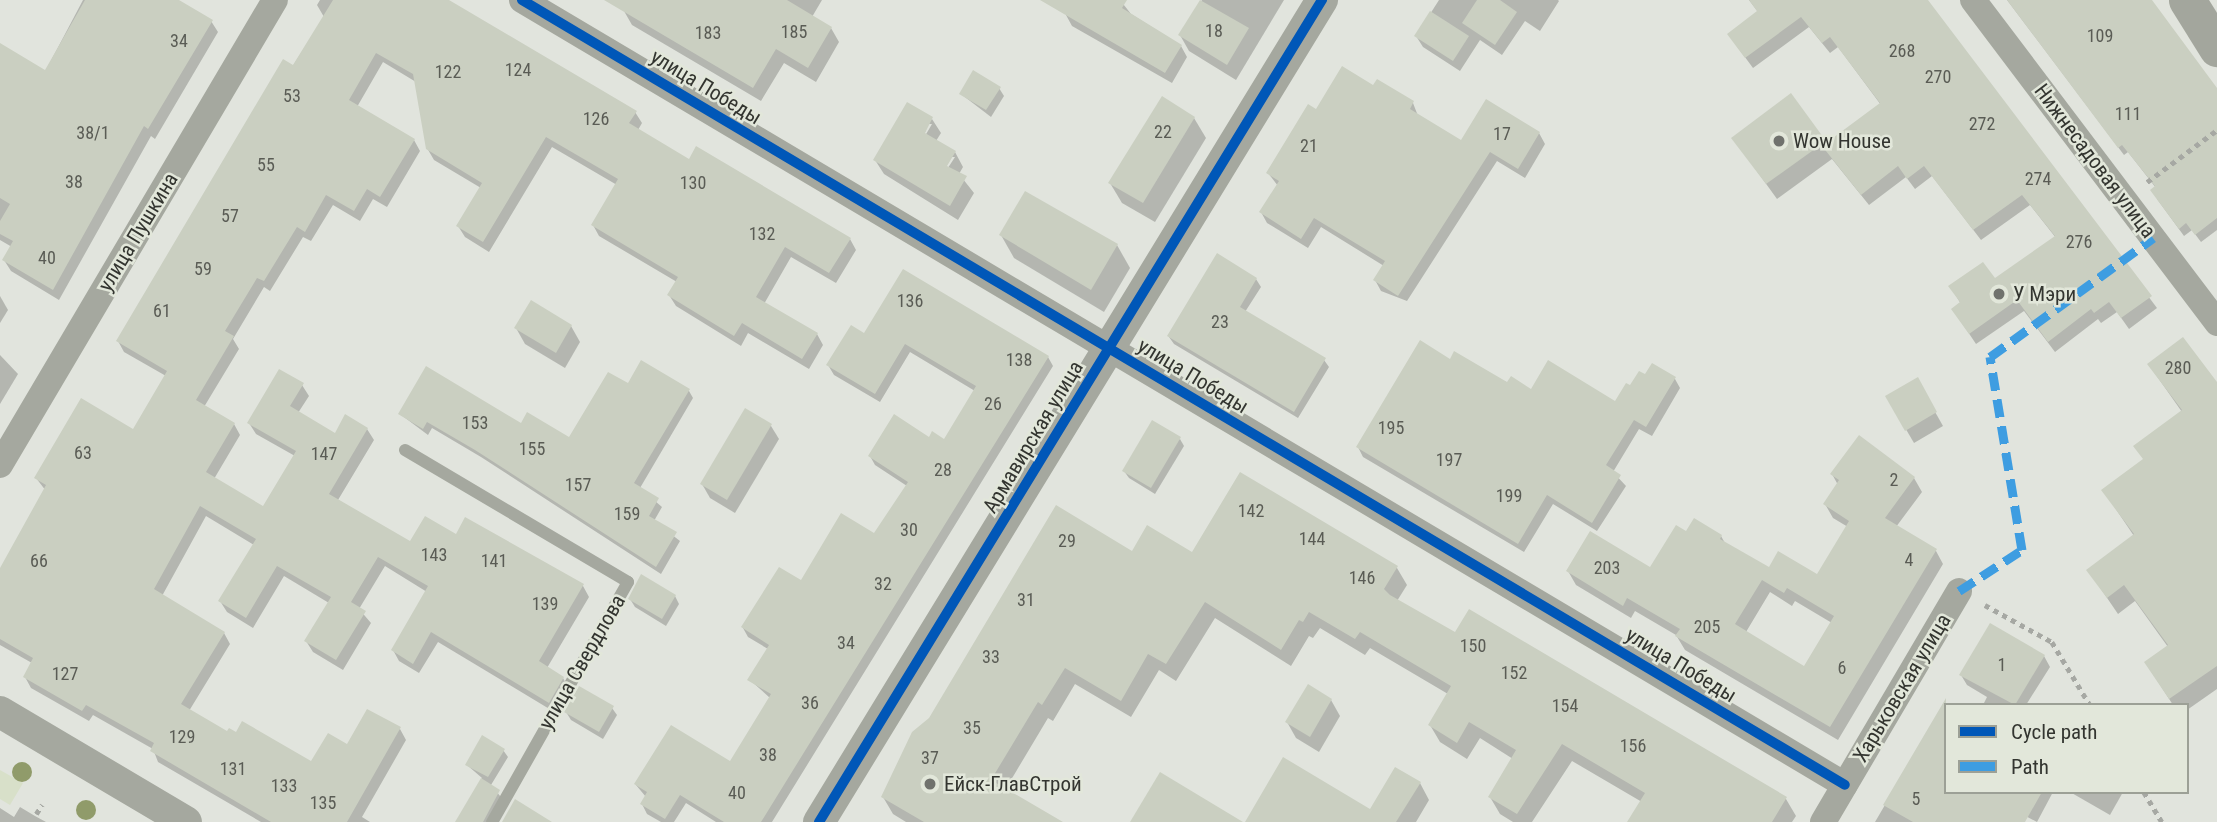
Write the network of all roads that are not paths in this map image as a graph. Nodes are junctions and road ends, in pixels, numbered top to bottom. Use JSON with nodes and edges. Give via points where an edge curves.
{"nodes":[{"id":1,"x":275,"y":0,"type":"edge"},
{"id":2,"x":522,"y":0,"type":"edge"},
{"id":3,"x":1322,"y":0,"type":"edge"},
{"id":4,"x":1973,"y":0,"type":"edge"},
{"id":5,"x":2187,"y":0,"type":"edge"},
{"id":6,"x":2217,"y":48,"type":"edge"},
{"id":7,"x":2217,"y":323,"type":"edge"},
{"id":8,"x":1109,"y":349,"type":"junction"},
{"id":9,"x":405,"y":450,"type":"dead end"},
{"id":10,"x":0,"y":465,"type":"edge"},
{"id":11,"x":1959,"y":591,"type":"road end"},
{"id":12,"x":0,"y":712,"type":"edge"},
{"id":13,"x":1845,"y":785,"type":"junction"},
{"id":14,"x":186,"y":822,"type":"edge"},
{"id":15,"x":492,"y":822,"type":"edge"},
{"id":16,"x":819,"y":822,"type":"edge"},
{"id":17,"x":1823,"y":822,"type":"edge"}],
"edges":[{"from":1,"to":10,"type":"street","name":"улица Пушкина"},
{"from":2,"to":8,"type":"street","name":"улица Победы"},
{"from":3,"to":8,"type":"street","name":"Армавирская улица"},
{"from":4,"to":7,"type":"street","name":"Нижнесадовая улица"},
{"from":5,"to":6,"type":"main road"},
{"from":8,"to":13,"type":"street","name":"улица Победы"},
{"from":8,"to":16,"type":"street","name":"Армавирская улица"},
{"from":9,"to":15,"type":"lane","name":"улица Свердлова","via":[[628,582]]},
{"from":11,"to":13,"type":"street","name":"Харьковская улица"},
{"from":12,"to":14,"type":"street"},
{"from":13,"to":17,"type":"street","name":"Харьковская улица"}]}
